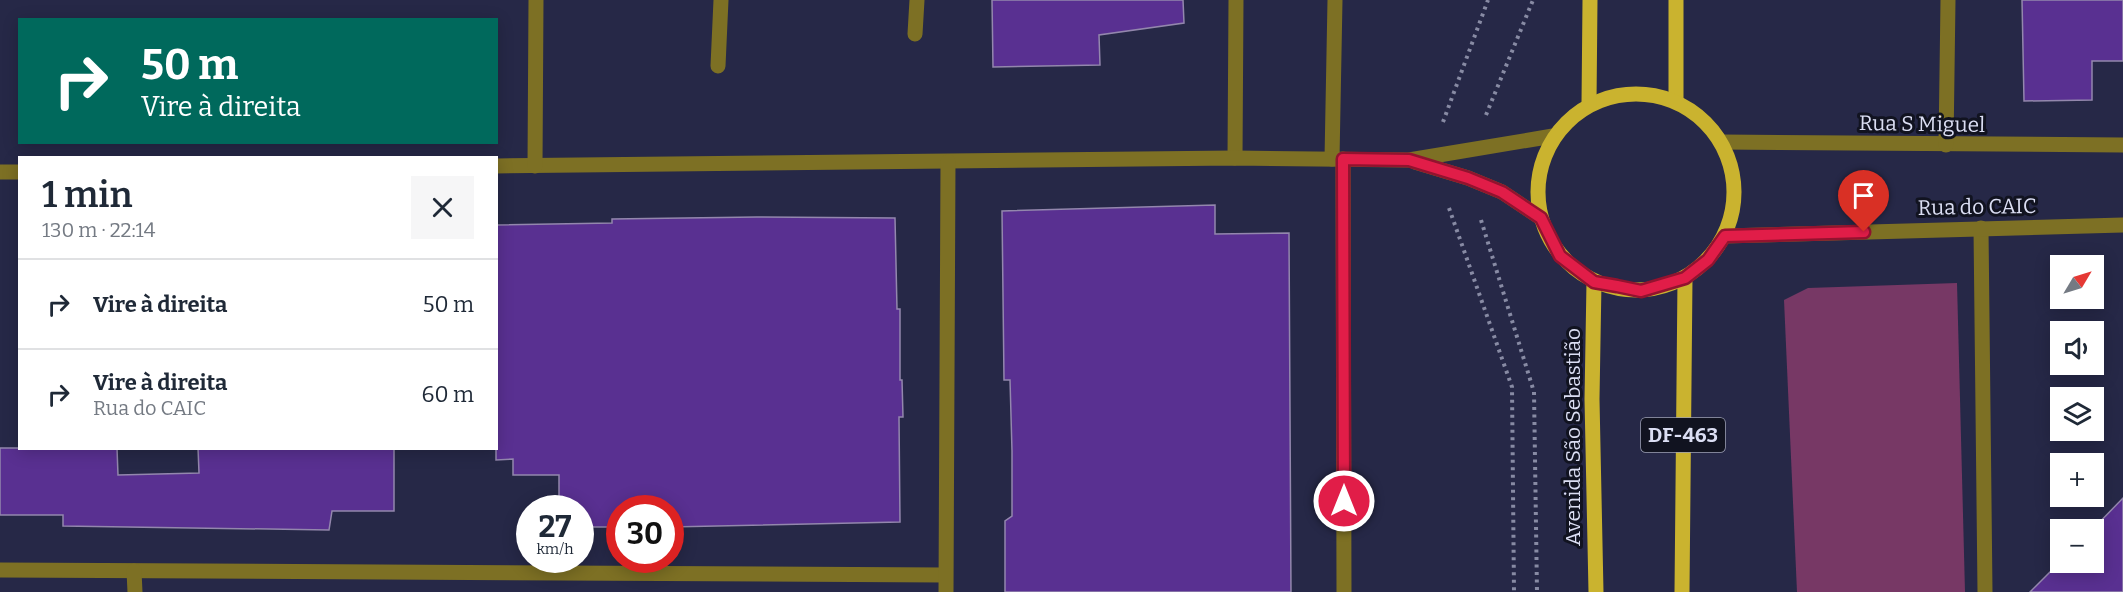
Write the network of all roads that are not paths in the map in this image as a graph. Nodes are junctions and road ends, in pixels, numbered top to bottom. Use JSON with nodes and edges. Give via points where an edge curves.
{"nodes":[{"id":1,"x":536,"y":0,"type":"edge"},
{"id":2,"x":721,"y":0,"type":"edge"},
{"id":3,"x":917,"y":0,"type":"edge"},
{"id":4,"x":1236,"y":0,"type":"edge"},
{"id":5,"x":1335,"y":0,"type":"edge"},
{"id":6,"x":1590,"y":0,"type":"edge"},
{"id":7,"x":1676,"y":0,"type":"edge"},
{"id":8,"x":1948,"y":0,"type":"edge"},
{"id":9,"x":915,"y":34,"type":"dead end"},
{"id":10,"x":718,"y":66,"type":"dead end"},
{"id":11,"x":1676,"y":101,"type":"junction"},
{"id":12,"x":1589,"y":104,"type":"junction"},
{"id":13,"x":1553,"y":136,"type":"junction"},
{"id":14,"x":1722,"y":142,"type":"junction"},
{"id":15,"x":1946,"y":145,"type":"junction"},
{"id":16,"x":2123,"y":145,"type":"edge"},
{"id":17,"x":1235,"y":158,"type":"junction"},
{"id":18,"x":1337,"y":159,"type":"junction"},
{"id":19,"x":948,"y":162,"type":"junction"},
{"id":20,"x":1431,"y":162,"type":"junction"},
{"id":21,"x":498,"y":166,"type":"edge"},
{"id":22,"x":535,"y":166,"type":"junction"},
{"id":23,"x":0,"y":172,"type":"edge"},
{"id":24,"x":18,"y":172,"type":"edge"},
{"id":25,"x":1541,"y":218,"type":"junction"},
{"id":26,"x":2123,"y":225,"type":"edge"},
{"id":27,"x":1981,"y":228,"type":"junction"},
{"id":28,"x":1725,"y":236,"type":"junction"},
{"id":29,"x":1685,"y":278,"type":"junction"},
{"id":30,"x":1594,"y":282,"type":"junction"},
{"id":31,"x":0,"y":570,"type":"edge"},
{"id":32,"x":134,"y":571,"type":"junction"},
{"id":33,"x":945,"y":574,"type":"junction"},
{"id":34,"x":135,"y":592,"type":"edge"},
{"id":35,"x":946,"y":592,"type":"edge"},
{"id":36,"x":1344,"y":592,"type":"edge"},
{"id":37,"x":1596,"y":592,"type":"edge"},
{"id":38,"x":1682,"y":592,"type":"edge"},
{"id":39,"x":1985,"y":592,"type":"edge"}],
"edges":[{"from":1,"to":22,"type":"street"},
{"from":2,"to":10,"type":"street"},
{"from":3,"to":9,"type":"street"},
{"from":4,"to":17,"type":"street"},
{"from":5,"to":18,"type":"street"},
{"from":6,"to":12,"type":"main road"},
{"from":7,"to":11,"type":"main road"},
{"from":8,"to":15,"type":"street"},
{"from":11,"to":12,"type":"main road","via":[[1632,93]]},
{"from":11,"to":14,"type":"main road","via":[[1702,118]]},
{"from":12,"to":13,"type":"main road"},
{"from":13,"to":20,"type":"street","via":[[1472,149]]},
{"from":13,"to":25,"type":"main road","via":[[1539,176]]},
{"from":14,"to":15,"type":"street","name":"Rua S Miguel"},
{"from":14,"to":28,"type":"main road","via":[[1735,188]]},
{"from":15,"to":16,"type":"street","name":"Rua S Miguel"},
{"from":17,"to":18,"type":"street"},
{"from":17,"to":19,"type":"street"},
{"from":18,"to":20,"type":"street"},
{"from":18,"to":36,"type":"street"},
{"from":19,"to":22,"type":"street"},
{"from":19,"to":33,"type":"street"},
{"from":20,"to":25,"type":"street","via":[[1502,192]]},
{"from":21,"to":22,"type":"street"},
{"from":23,"to":24,"type":"street"},
{"from":25,"to":30,"type":"main road","via":[[1560,256]]},
{"from":26,"to":27,"type":"street","name":"Rua do CAIC"},
{"from":27,"to":28,"type":"street","name":"Rua do CAIC"},
{"from":27,"to":39,"type":"street"},
{"from":28,"to":29,"type":"main road","via":[[1708,260]]},
{"from":29,"to":30,"type":"main road","via":[[1641,291]]},
{"from":29,"to":38,"type":"main road","number":"DF-463"},
{"from":30,"to":37,"type":"main road","name":"Avenida São Sebastião"},
{"from":31,"to":32,"type":"street"},
{"from":32,"to":33,"type":"street"},
{"from":32,"to":34,"type":"street"},
{"from":33,"to":35,"type":"street"}]}
